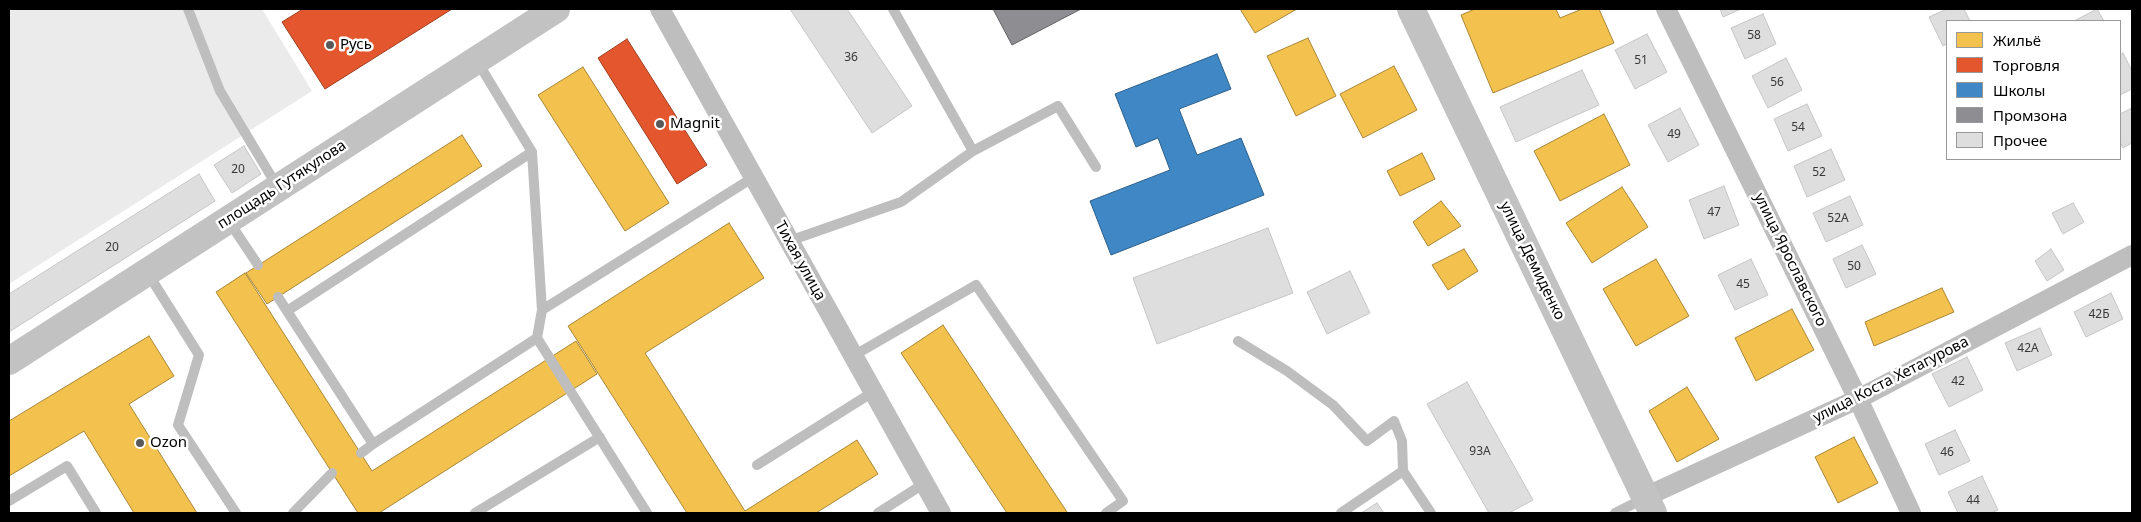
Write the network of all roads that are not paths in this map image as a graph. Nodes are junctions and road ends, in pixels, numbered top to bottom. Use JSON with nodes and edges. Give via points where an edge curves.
{"nodes":[{"id":1,"x":188,"y":9,"type":"edge"},
{"id":2,"x":556,"y":9,"type":"edge"},
{"id":3,"x":660,"y":9,"type":"edge"},
{"id":4,"x":893,"y":9,"type":"edge"},
{"id":5,"x":1411,"y":9,"type":"edge"},
{"id":6,"x":1666,"y":9,"type":"edge"},
{"id":7,"x":477,"y":60,"type":"junction"},
{"id":8,"x":973,"y":151,"type":"junction"},
{"id":9,"x":532,"y":152,"type":"junction"},
{"id":10,"x":1096,"y":167,"type":"dead end"},
{"id":11,"x":754,"y":177,"type":"junction"},
{"id":12,"x":278,"y":187,"type":"junction"},
{"id":13,"x":228,"y":220,"type":"junction"},
{"id":14,"x":789,"y":241,"type":"junction"},
{"id":15,"x":2132,"y":255,"type":"edge"},
{"id":16,"x":258,"y":265,"type":"dead end"},
{"id":17,"x":147,"y":272,"type":"junction"},
{"id":18,"x":278,"y":297,"type":"dead end"},
{"id":19,"x":542,"y":310,"type":"junction"},
{"id":20,"x":287,"y":311,"type":"junction"},
{"id":21,"x":538,"y":338,"type":"junction"},
{"id":22,"x":1238,"y":341,"type":"dead end"},
{"id":23,"x":853,"y":356,"type":"junction"},
{"id":24,"x":9,"y":361,"type":"edge"},
{"id":25,"x":872,"y":392,"type":"junction"},
{"id":26,"x":1858,"y":399,"type":"junction"},
{"id":27,"x":600,"y":437,"type":"junction"},
{"id":28,"x":373,"y":444,"type":"junction"},
{"id":29,"x":361,"y":453,"type":"dead end"},
{"id":30,"x":757,"y":465,"type":"dead end"},
{"id":31,"x":1403,"y":471,"type":"junction"},
{"id":32,"x":332,"y":473,"type":"dead end"},
{"id":33,"x":925,"y":483,"type":"junction"},
{"id":34,"x":9,"y":501,"type":"edge"},
{"id":35,"x":1649,"y":505,"type":"edge"},
{"id":36,"x":96,"y":513,"type":"edge"},
{"id":37,"x":236,"y":513,"type":"edge"},
{"id":38,"x":293,"y":513,"type":"edge"},
{"id":39,"x":475,"y":513,"type":"edge"},
{"id":40,"x":646,"y":513,"type":"edge"},
{"id":41,"x":878,"y":513,"type":"edge"},
{"id":42,"x":941,"y":513,"type":"edge"},
{"id":43,"x":1106,"y":513,"type":"edge"},
{"id":44,"x":1341,"y":513,"type":"edge"},
{"id":45,"x":1431,"y":513,"type":"edge"},
{"id":46,"x":1615,"y":513,"type":"edge"},
{"id":47,"x":1910,"y":513,"type":"edge"}],
"edges":[{"from":1,"to":12,"type":"lane","via":[[220,90]]},
{"from":2,"to":7,"type":"street","name":"площадь Гутякулова"},
{"from":3,"to":11,"type":"street","name":"Тихая улица"},
{"from":4,"to":8,"type":"lane"},
{"from":5,"to":35,"type":"street","name":"улица Демиденко"},
{"from":6,"to":26,"type":"street","name":"улица Ярославского"},
{"from":7,"to":9,"type":"lane"},
{"from":7,"to":12,"type":"street","name":"площадь Гутякулова"},
{"from":8,"to":10,"type":"lane","via":[[1058,106]]},
{"from":8,"to":14,"type":"lane","via":[[901,202]]},
{"from":9,"to":19,"type":"lane"},
{"from":9,"to":20,"type":"lane"},
{"from":11,"to":14,"type":"street","name":"Тихая улица"},
{"from":11,"to":19,"type":"lane"},
{"from":12,"to":13,"type":"street","name":"площадь Гутякулова"},
{"from":13,"to":16,"type":"lane"},
{"from":13,"to":17,"type":"street","name":"площадь Гутякулова"},
{"from":14,"to":23,"type":"street","name":"Тихая улица"},
{"from":15,"to":26,"type":"street","name":"улица Коста Хетагурова"},
{"from":17,"to":24,"type":"street","name":"площадь Гутякулова"},
{"from":17,"to":37,"type":"lane","via":[[198,355],[178,425]]},
{"from":18,"to":20,"type":"lane"},
{"from":19,"to":21,"type":"lane"},
{"from":20,"to":28,"type":"lane"},
{"from":21,"to":27,"type":"lane"},
{"from":21,"to":28,"type":"lane"},
{"from":22,"to":31,"type":"lane","via":[[1333,405],[1367,441],[1394,421],[1402,442]]},
{"from":23,"to":25,"type":"street","name":"Тихая улица"},
{"from":23,"to":43,"type":"lane","via":[[976,285],[1123,502]]},
{"from":25,"to":30,"type":"lane"},
{"from":25,"to":33,"type":"street","name":"Тихая улица"},
{"from":26,"to":35,"type":"street","name":"улица Коста Хетагурова"},
{"from":26,"to":47,"type":"street","name":"улица Ярославского"},
{"from":27,"to":39,"type":"lane"},
{"from":27,"to":40,"type":"lane"},
{"from":28,"to":29,"type":"lane"},
{"from":31,"to":44,"type":"lane"},
{"from":31,"to":45,"type":"lane"},
{"from":32,"to":38,"type":"lane"},
{"from":33,"to":41,"type":"lane"},
{"from":33,"to":42,"type":"street","name":"Тихая улица"},
{"from":34,"to":36,"type":"lane","via":[[67,466]]},
{"from":35,"to":46,"type":"lane"}]}
